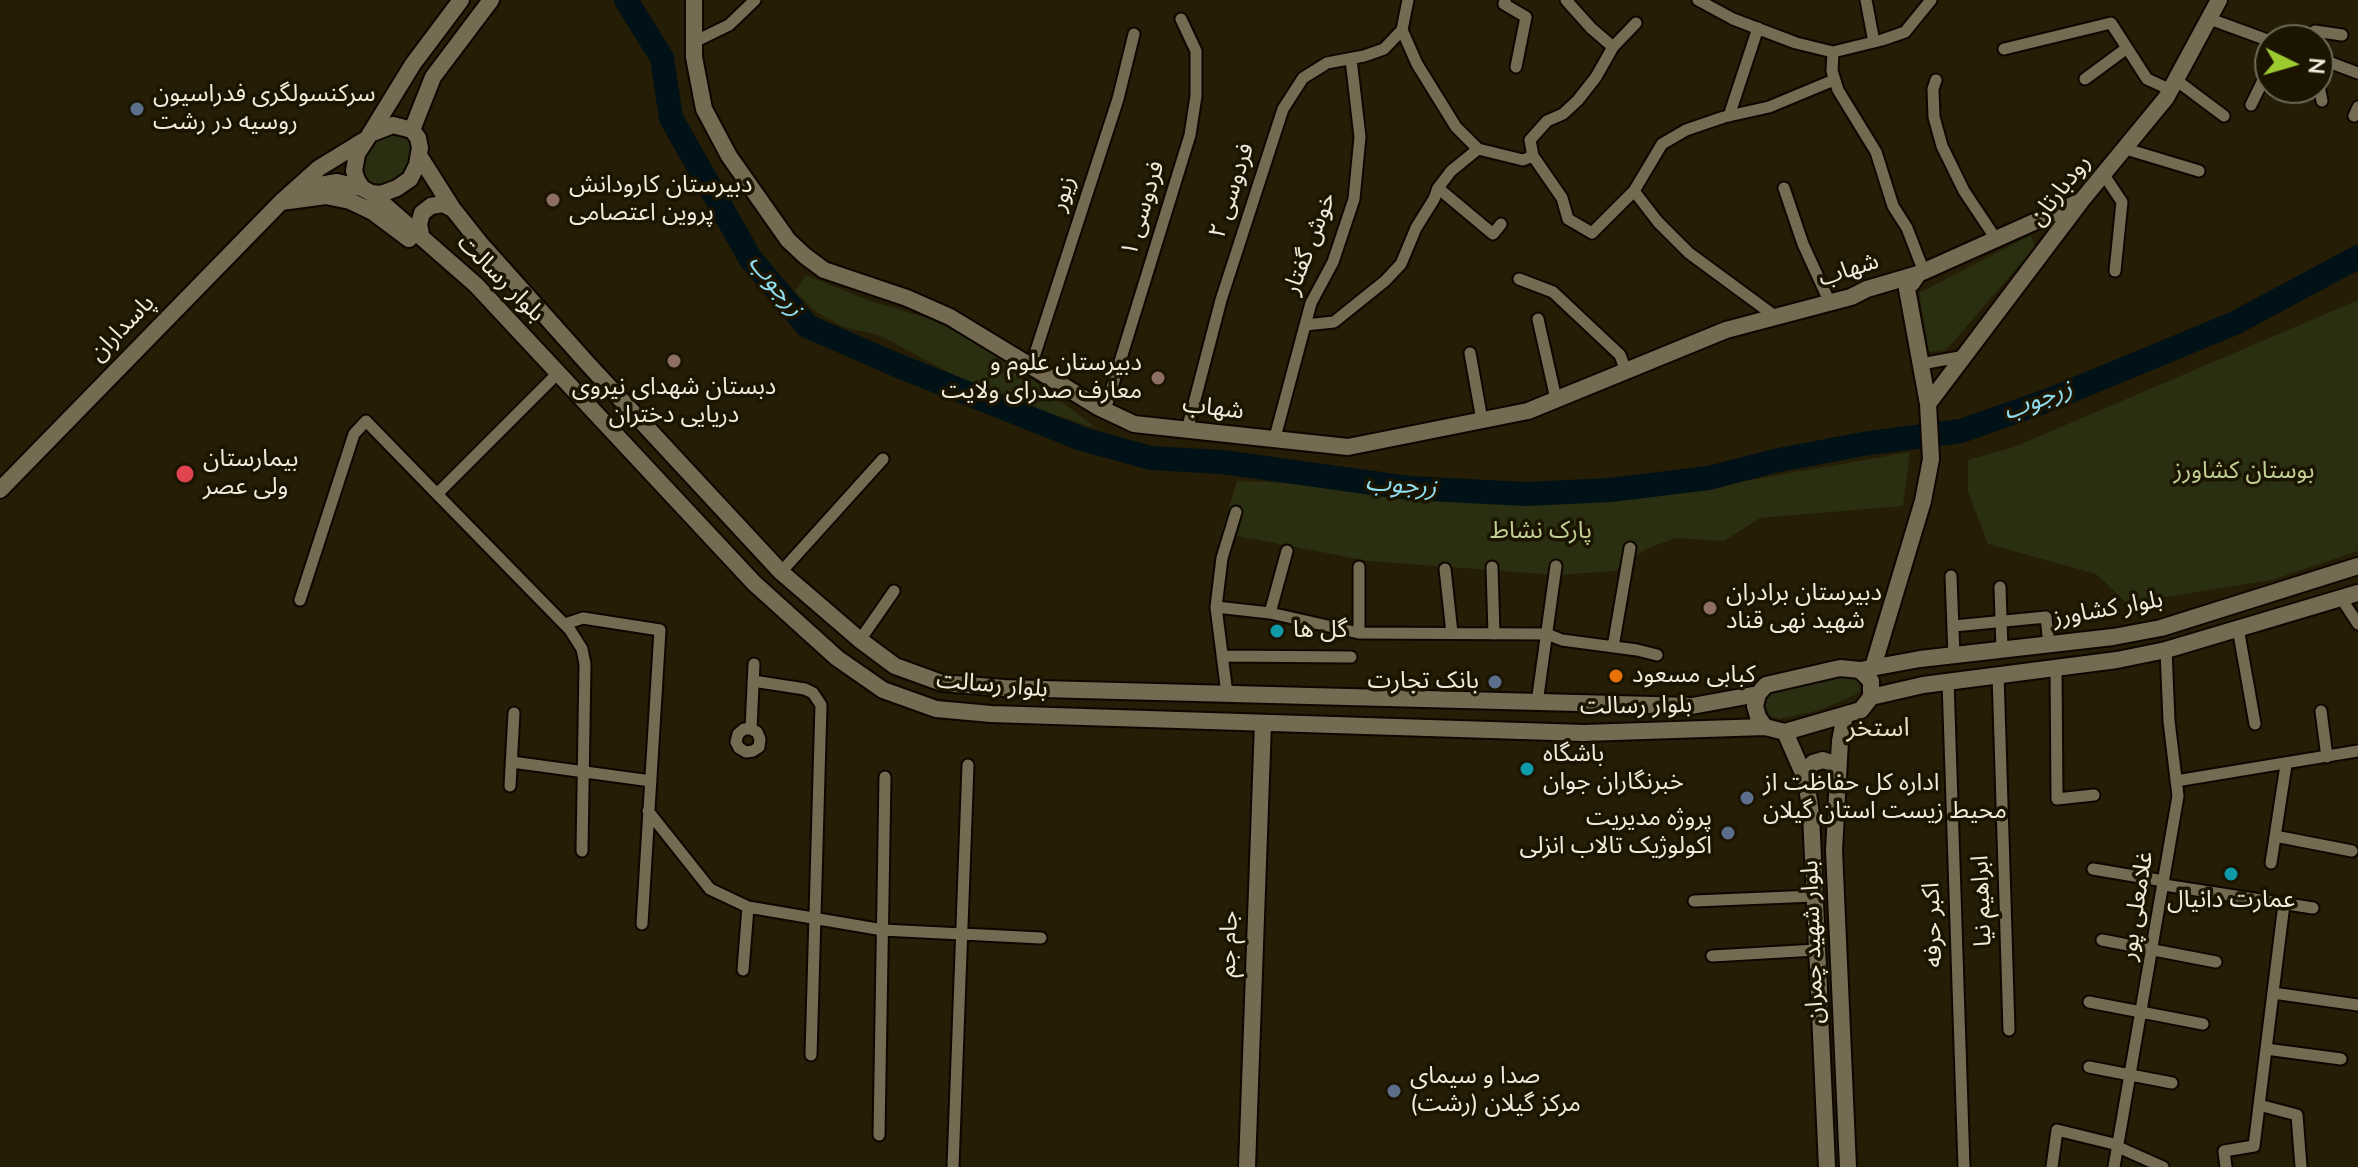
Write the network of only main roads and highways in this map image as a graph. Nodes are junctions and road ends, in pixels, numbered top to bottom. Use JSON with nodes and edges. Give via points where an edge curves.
{"nodes":[{"id":1,"x":461,"y":0,"type":"edge"},
{"id":2,"x":491,"y":0,"type":"edge"},
{"id":3,"x":694,"y":0,"type":"edge"},
{"id":4,"x":2213,"y":6,"type":"edge"},
{"id":5,"x":412,"y":130,"type":"junction"},
{"id":6,"x":367,"y":137,"type":"junction"},
{"id":7,"x":420,"y":157,"type":"junction"},
{"id":8,"x":367,"y":190,"type":"junction"},
{"id":9,"x":2082,"y":200,"type":"junction"},
{"id":10,"x":281,"y":202,"type":"junction"},
{"id":11,"x":453,"y":209,"type":"junction"},
{"id":12,"x":2031,"y":224,"type":"junction"},
{"id":13,"x":421,"y":235,"type":"junction"},
{"id":14,"x":2046,"y":249,"type":"junction"},
{"id":15,"x":1921,"y":273,"type":"junction"},
{"id":16,"x":476,"y":285,"type":"junction"},
{"id":17,"x":1907,"y":289,"type":"junction"},
{"id":18,"x":1851,"y":297,"type":"junction"},
{"id":19,"x":1928,"y":404,"type":"junction"},
{"id":20,"x":0,"y":490,"type":"edge"},
{"id":21,"x":2358,"y":566,"type":"edge"},
{"id":22,"x":2358,"y":593,"type":"edge"},
{"id":23,"x":1882,"y":633,"type":"junction"},
{"id":24,"x":1916,"y":660,"type":"junction"},
{"id":25,"x":1866,"y":669,"type":"junction"},
{"id":26,"x":1758,"y":694,"type":"junction"},
{"id":27,"x":1871,"y":697,"type":"junction"},
{"id":28,"x":1486,"y":702,"type":"junction"},
{"id":29,"x":1692,"y":706,"type":"junction"},
{"id":30,"x":1845,"y":715,"type":"junction"},
{"id":31,"x":1263,"y":723,"type":"junction"},
{"id":32,"x":1765,"y":727,"type":"junction"},
{"id":33,"x":1485,"y":730,"type":"junction"},
{"id":34,"x":1693,"y":731,"type":"junction"},
{"id":35,"x":1785,"y":732,"type":"junction"},
{"id":36,"x":1838,"y":770,"type":"junction"},
{"id":37,"x":1806,"y":780,"type":"junction"},
{"id":38,"x":1247,"y":1167,"type":"edge"},
{"id":39,"x":1827,"y":1167,"type":"edge"},
{"id":40,"x":1848,"y":1167,"type":"edge"}],
"edges":[{"from":1,"to":6,"type":"main road"},
{"from":2,"to":5,"type":"main road","via":[[433,77]]},
{"from":3,"to":18,"type":"main road","name":"شهاب","via":[[694,57],[704,109],[729,156],[788,240],[824,270],[950,317],[1134,424],[1348,447],[1528,411],[1726,330]]},
{"from":4,"to":9,"type":"main road","name":"رودبارتان","via":[[2173,85]]},
{"from":5,"to":6,"type":"main road","via":[[393,125]]},
{"from":5,"to":7,"type":"main road"},
{"from":6,"to":8,"type":"main road","via":[[354,171]]},
{"from":6,"to":10,"type":"main road","name":"پاسداران","via":[[319,168]]},
{"from":7,"to":8,"type":"main road","via":[[404,184],[390,192]]},
{"from":7,"to":11,"type":"main road","name":"بلوار رسالت"},
{"from":8,"to":10,"type":"main road","via":[[337,182],[309,187]]},
{"from":8,"to":13,"type":"main road","name":"بلوار رسالت"},
{"from":9,"to":12,"type":"main road","name":"شهاب"},
{"from":9,"to":14,"type":"main road","name":"رودبارتان"},
{"from":10,"to":16,"type":"main road","via":[[326,196],[350,201],[394,227],[450,275]]},
{"from":10,"to":20,"type":"main road","name":"پاسداران"},
{"from":11,"to":13,"type":"main road","via":[[443,204],[422,213]]},
{"from":11,"to":28,"type":"main road","name":"بلوار رسالت","via":[[781,572],[895,666],[942,683],[1004,688]]},
{"from":12,"to":14,"type":"main road","via":[[2046,235]]},
{"from":12,"to":15,"type":"main road","name":"شهاب"},
{"from":13,"to":16,"type":"main road","name":"بلوار رسالت"},
{"from":14,"to":19,"type":"main road","name":"رودبارتان"},
{"from":15,"to":17,"type":"main road","name":"شهاب"},
{"from":15,"to":18,"type":"main road","name":"شهاب"},
{"from":16,"to":31,"type":"main road","name":"بلوار رسالت","via":[[754,583],[837,658],[883,690],[936,709],[991,714]]},
{"from":17,"to":18,"type":"main road"},
{"from":17,"to":19,"type":"main road"},
{"from":19,"to":23,"type":"main road","via":[[1931,459],[1923,501]]},
{"from":21,"to":24,"type":"main road","name":"بلوار کشاورز","via":[[2161,628]]},
{"from":22,"to":27,"type":"main road","name":"بلوار کشاورز","via":[[2166,650]]},
{"from":23,"to":24,"type":"main road","via":[[1889,647]]},
{"from":23,"to":25,"type":"main road"},
{"from":24,"to":25,"type":"main road","name":"بلوار کشاورز"},
{"from":25,"to":26,"type":"main road","name":"بلوار رسالت","via":[[1840,668],[1766,685]]},
{"from":25,"to":27,"type":"main road"},
{"from":26,"to":29,"type":"main road","name":"بلوار رسالت"},
{"from":26,"to":32,"type":"main road","via":[[1755,706]]},
{"from":27,"to":30,"type":"main road","via":[[1861,710]]},
{"from":28,"to":29,"type":"main road","name":"بلوار رسالت"},
{"from":28,"to":33,"type":"main road"},
{"from":29,"to":34,"type":"main road","via":[[1702,721]]},
{"from":30,"to":35,"type":"main road"},
{"from":30,"to":36,"type":"main road","name":"بلوار شهید چمران"},
{"from":31,"to":33,"type":"main road","name":"بلوار رسالت"},
{"from":31,"to":38,"type":"main road","name":"جام جم"},
{"from":32,"to":34,"type":"main road","name":"بلوار رسالت"},
{"from":32,"to":35,"type":"main road","name":"بلوار رسالت"},
{"from":33,"to":34,"type":"main road","name":"بلوار رسالت"},
{"from":35,"to":37,"type":"main road","name":"بلوار شهید چمران"},
{"from":36,"to":37,"type":"main road","via":[[1823,760],[1813,763]]},
{"from":36,"to":40,"type":"main road","name":"بلوار شهید چمران","via":[[1834,850]]},
{"from":37,"to":39,"type":"main road","name":"بلوار شهید چمران"}]}
